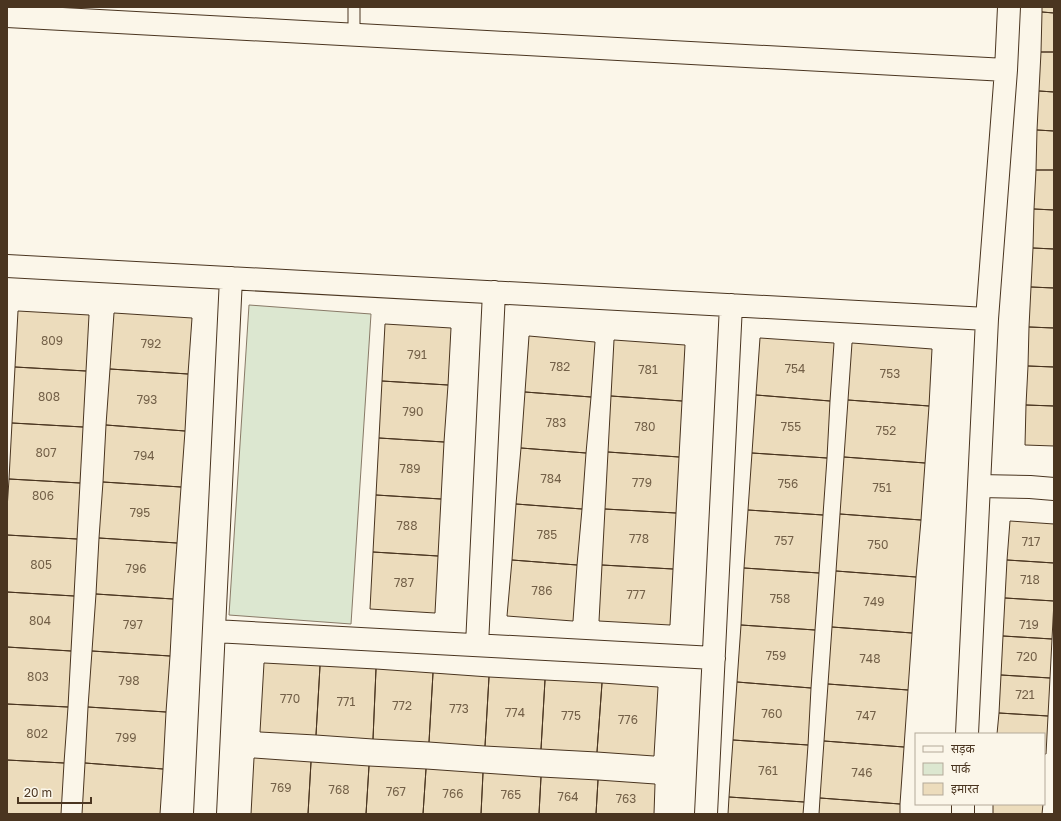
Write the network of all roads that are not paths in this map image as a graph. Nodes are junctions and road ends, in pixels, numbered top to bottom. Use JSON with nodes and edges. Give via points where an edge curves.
{"nodes":[{"id":1,"x":354,"y":7,"type":"edge"},
{"id":2,"x":1009,"y":7,"type":"edge"},
{"id":3,"x":7,"y":16,"type":"edge"},
{"id":4,"x":354,"y":34,"type":"junction"},
{"id":5,"x":1006,"y":70,"type":"junction"},
{"id":6,"x":7,"y":266,"type":"edge"},
{"id":7,"x":231,"y":278,"type":"junction"},
{"id":8,"x":494,"y":292,"type":"junction"},
{"id":9,"x":731,"y":305,"type":"junction"},
{"id":10,"x":987,"y":319,"type":"junction"},
{"id":11,"x":979,"y":486,"type":"junction"},
{"id":12,"x":1054,"y":489,"type":"edge"},
{"id":13,"x":214,"y":631,"type":"junction"},
{"id":14,"x":477,"y":645,"type":"junction"},
{"id":15,"x":714,"y":658,"type":"junction"},
{"id":16,"x":967,"y":733,"type":"edge"},
{"id":17,"x":205,"y":814,"type":"edge"},
{"id":18,"x":706,"y":814,"type":"edge"}],
"edges":[{"from":1,"to":4,"type":"lane"},
{"from":2,"to":5,"type":"street"},
{"from":3,"to":4,"type":"street"},
{"from":4,"to":5,"type":"street"},
{"from":5,"to":10,"type":"street"},
{"from":6,"to":7,"type":"street"},
{"from":7,"to":8,"type":"street"},
{"from":7,"to":13,"type":"street"},
{"from":8,"to":9,"type":"street"},
{"from":8,"to":14,"type":"street"},
{"from":9,"to":10,"type":"street"},
{"from":9,"to":15,"type":"street"},
{"from":10,"to":11,"type":"street"},
{"from":11,"to":12,"type":"street"},
{"from":11,"to":16,"type":"street"},
{"from":13,"to":14,"type":"street"},
{"from":13,"to":17,"type":"street"},
{"from":14,"to":15,"type":"street"},
{"from":15,"to":18,"type":"street"}]}
